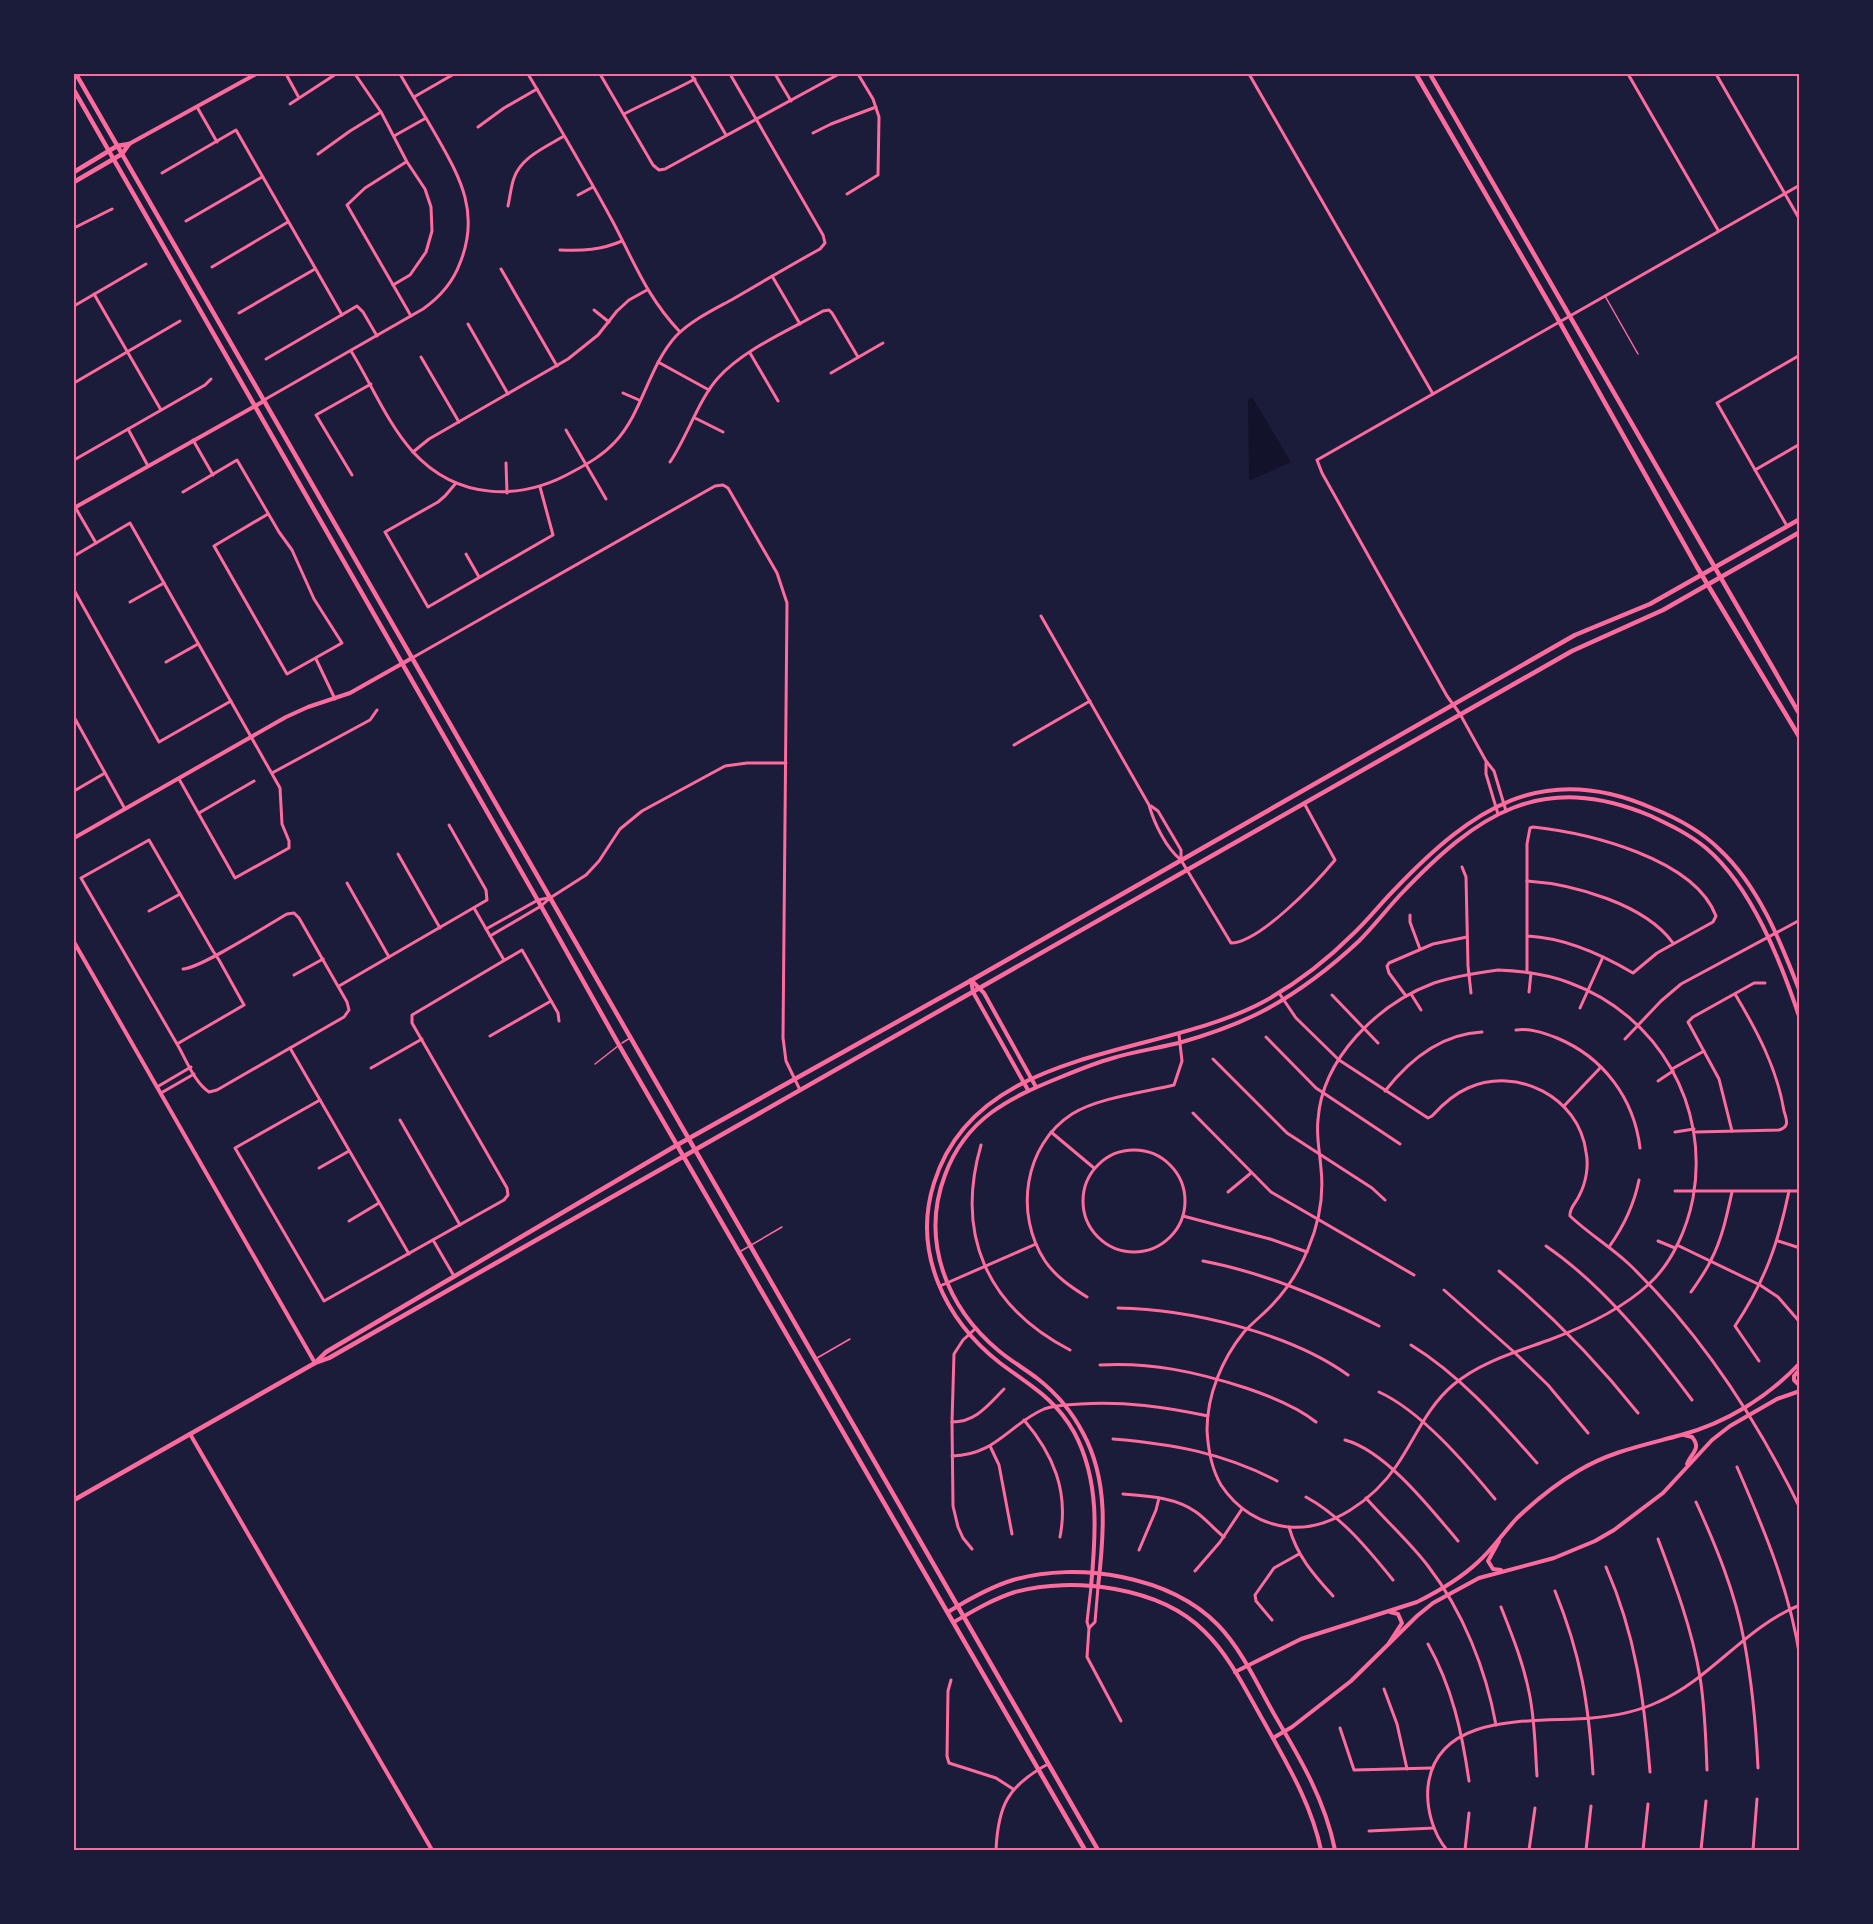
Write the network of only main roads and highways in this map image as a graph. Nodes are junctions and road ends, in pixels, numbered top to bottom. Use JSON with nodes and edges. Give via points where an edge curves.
{"nodes":[{"id":1,"x":76,"y":74,"type":"edge"},
{"id":2,"x":1416,"y":74,"type":"edge"},
{"id":3,"x":1430,"y":74,"type":"edge"},
{"id":4,"x":74,"y":90,"type":"edge"},
{"id":5,"x":117,"y":146,"type":"junction"},
{"id":6,"x":108,"y":152,"type":"junction"},
{"id":7,"x":122,"y":154,"type":"junction"},
{"id":8,"x":112,"y":160,"type":"junction"},
{"id":9,"x":74,"y":172,"type":"edge"},
{"id":10,"x":74,"y":182,"type":"edge"},
{"id":11,"x":1800,"y":519,"type":"edge"},
{"id":12,"x":1800,"y":532,"type":"edge"},
{"id":13,"x":1713,"y":569,"type":"junction"},
{"id":14,"x":1702,"y":574,"type":"junction"},
{"id":15,"x":1719,"y":578,"type":"junction"},
{"id":16,"x":1707,"y":585,"type":"junction"},
{"id":17,"x":1800,"y":715,"type":"edge"},
{"id":18,"x":1797,"y":729,"type":"edge"},
{"id":19,"x":1800,"y":738,"type":"edge"},
{"id":20,"x":690,"y":1138,"type":"junction"},
{"id":21,"x":677,"y":1145,"type":"junction"},
{"id":22,"x":697,"y":1150,"type":"junction"},
{"id":23,"x":684,"y":1157,"type":"junction"},
{"id":24,"x":315,"y":1363,"type":"junction"},
{"id":25,"x":74,"y":1500,"type":"edge"},
{"id":26,"x":1085,"y":1851,"type":"edge"},
{"id":27,"x":1098,"y":1851,"type":"edge"}],
"edges":[{"from":1,"to":5,"type":"main road"},
{"from":2,"to":14,"type":"main road"},
{"from":3,"to":13,"type":"main road"},
{"from":4,"to":6,"type":"main road"},
{"from":5,"to":6,"type":"main road"},
{"from":5,"to":7,"type":"main road"},
{"from":5,"to":7,"type":"main road","via":[[129,144]]},
{"from":6,"to":8,"type":"main road"},
{"from":6,"to":9,"type":"main road"},
{"from":7,"to":8,"type":"main road"},
{"from":7,"to":20,"type":"main road"},
{"from":8,"to":10,"type":"main road"},
{"from":8,"to":21,"type":"main road"},
{"from":11,"to":13,"type":"main road"},
{"from":12,"to":15,"type":"main road"},
{"from":13,"to":14,"type":"main road"},
{"from":13,"to":15,"type":"main road"},
{"from":14,"to":16,"type":"main road"},
{"from":14,"to":20,"type":"main road","via":[[1643,607],[1575,635]]},
{"from":15,"to":16,"type":"main road"},
{"from":15,"to":17,"type":"main road"},
{"from":16,"to":18,"type":"main road"},
{"from":16,"to":22,"type":"main road","via":[[1651,616],[1583,645]]},
{"from":18,"to":19,"type":"main road"},
{"from":20,"to":21,"type":"main road"},
{"from":20,"to":22,"type":"main road"},
{"from":21,"to":23,"type":"main road"},
{"from":21,"to":24,"type":"main road","via":[[326,1352]]},
{"from":22,"to":23,"type":"main road"},
{"from":22,"to":27,"type":"main road"},
{"from":23,"to":24,"type":"main road"},
{"from":23,"to":26,"type":"main road"},
{"from":24,"to":25,"type":"main road"}]}
